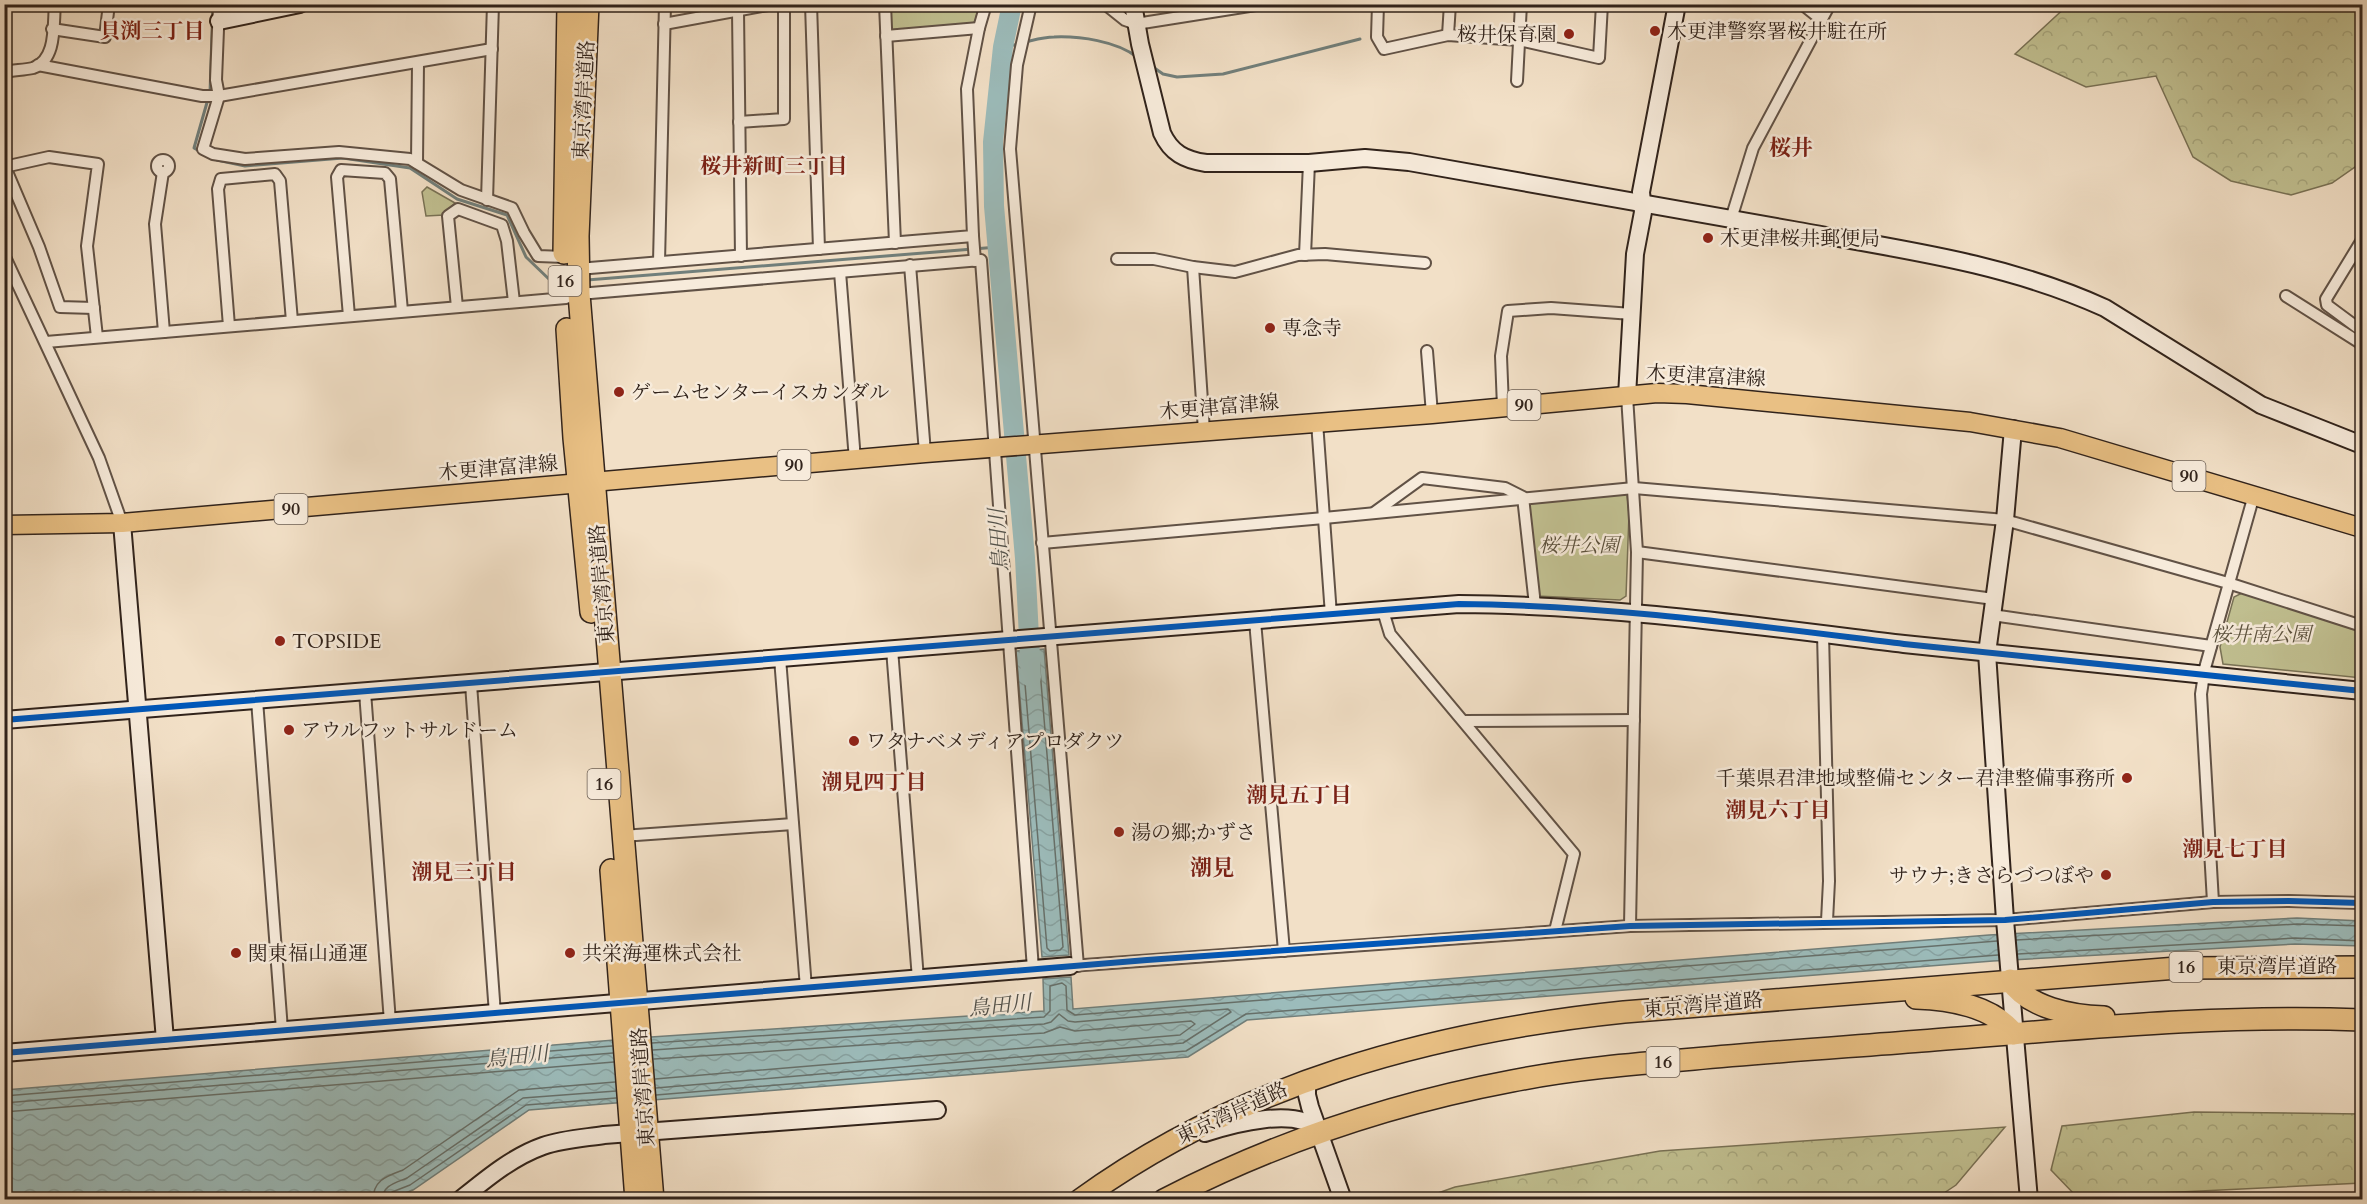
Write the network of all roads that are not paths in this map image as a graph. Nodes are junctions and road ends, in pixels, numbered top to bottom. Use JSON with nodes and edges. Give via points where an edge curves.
{"nodes":[{"id":1,"x":54,"y":4,"type":"edge"},
{"id":2,"x":109,"y":4,"type":"edge"},
{"id":3,"x":300,"y":4,"type":"edge"},
{"id":4,"x":493,"y":4,"type":"edge"},
{"id":5,"x":568,"y":4,"type":"edge"},
{"id":6,"x":588,"y":4,"type":"edge"},
{"id":7,"x":665,"y":4,"type":"edge"},
{"id":8,"x":784,"y":4,"type":"edge"},
{"id":9,"x":811,"y":4,"type":"edge"},
{"id":10,"x":885,"y":4,"type":"edge"},
{"id":11,"x":986,"y":4,"type":"edge"},
{"id":12,"x":1031,"y":4,"type":"edge"},
{"id":13,"x":1105,"y":4,"type":"edge"},
{"id":14,"x":1133,"y":4,"type":"edge"},
{"id":15,"x":1262,"y":4,"type":"edge"},
{"id":16,"x":1378,"y":4,"type":"edge"},
{"id":17,"x":1450,"y":4,"type":"edge"},
{"id":18,"x":1521,"y":4,"type":"edge"},
{"id":19,"x":1602,"y":4,"type":"edge"},
{"id":20,"x":1677,"y":4,"type":"edge"},
{"id":21,"x":1802,"y":4,"type":"edge"},
{"id":22,"x":1830,"y":4,"type":"edge"},
{"id":23,"x":772,"y":5,"type":"edge"},
{"id":24,"x":738,"y":11,"type":"junction"},
{"id":25,"x":219,"y":13,"type":"edge"},
{"id":26,"x":1822,"y":20,"type":"junction"},
{"id":27,"x":664,"y":24,"type":"junction"},
{"id":28,"x":1136,"y":24,"type":"junction"},
{"id":29,"x":979,"y":28,"type":"junction"},
{"id":30,"x":52,"y":29,"type":"junction"},
{"id":31,"x":1448,"y":35,"type":"junction"},
{"id":32,"x":886,"y":36,"type":"junction"},
{"id":33,"x":1519,"y":40,"type":"junction"},
{"id":34,"x":492,"y":50,"type":"junction"},
{"id":35,"x":418,"y":63,"type":"junction"},
{"id":36,"x":38,"y":65,"type":"junction"},
{"id":37,"x":4,"y":72,"type":"edge"},
{"id":38,"x":1517,"y":81,"type":"dead end"},
{"id":39,"x":219,"y":96,"type":"junction"},
{"id":40,"x":739,"y":122,"type":"junction"},
{"id":41,"x":417,"y":163,"type":"junction"},
{"id":42,"x":1309,"y":163,"type":"junction"},
{"id":43,"x":5,"y":167,"type":"edge"},
{"id":44,"x":163,"y":172,"type":"dead end"},
{"id":45,"x":487,"y":200,"type":"junction"},
{"id":46,"x":1642,"y":203,"type":"junction"},
{"id":47,"x":1731,"y":219,"type":"junction"},
{"id":48,"x":973,"y":236,"type":"junction"},
{"id":49,"x":2362,"y":240,"type":"edge"},
{"id":50,"x":895,"y":243,"type":"junction"},
{"id":51,"x":819,"y":249,"type":"junction"},
{"id":52,"x":4,"y":255,"type":"edge"},
{"id":53,"x":1305,"y":255,"type":"junction"},
{"id":54,"x":741,"y":256,"type":"junction"},
{"id":55,"x":1117,"y":259,"type":"dead end"},
{"id":56,"x":975,"y":261,"type":"junction"},
{"id":57,"x":659,"y":262,"type":"junction"},
{"id":58,"x":571,"y":263,"type":"junction"},
{"id":59,"x":1425,"y":263,"type":"dead end"},
{"id":60,"x":910,"y":265,"type":"junction"},
{"id":61,"x":1193,"y":267,"type":"junction"},
{"id":62,"x":840,"y":272,"type":"junction"},
{"id":63,"x":572,"y":296,"type":"junction"},
{"id":64,"x":2286,"y":296,"type":"dead end"},
{"id":65,"x":514,"y":302,"type":"junction"},
{"id":66,"x":457,"y":307,"type":"junction"},
{"id":67,"x":94,"y":308,"type":"junction"},
{"id":68,"x":402,"y":311,"type":"junction"},
{"id":69,"x":1632,"y":314,"type":"junction"},
{"id":70,"x":349,"y":316,"type":"junction"},
{"id":71,"x":292,"y":321,"type":"junction"},
{"id":72,"x":229,"y":326,"type":"junction"},
{"id":73,"x":2362,"y":331,"type":"edge"},
{"id":74,"x":164,"y":332,"type":"junction"},
{"id":75,"x":97,"y":337,"type":"junction"},
{"id":76,"x":46,"y":342,"type":"junction"},
{"id":77,"x":2362,"y":344,"type":"edge"},
{"id":78,"x":1427,"y":351,"type":"dead end"},
{"id":79,"x":1627,"y":396,"type":"junction"},
{"id":80,"x":1503,"y":407,"type":"junction"},
{"id":81,"x":1432,"y":414,"type":"junction"},
{"id":82,"x":1317,"y":422,"type":"junction"},
{"id":83,"x":2013,"y":429,"type":"junction"},
{"id":84,"x":1204,"y":431,"type":"junction"},
{"id":85,"x":1034,"y":444,"type":"junction"},
{"id":86,"x":2362,"y":445,"type":"edge"},
{"id":87,"x":994,"y":448,"type":"junction"},
{"id":88,"x":925,"y":453,"type":"junction"},
{"id":89,"x":855,"y":460,"type":"junction"},
{"id":90,"x":586,"y":483,"type":"junction"},
{"id":91,"x":1634,"y":488,"type":"junction"},
{"id":92,"x":2254,"y":495,"type":"junction"},
{"id":93,"x":1523,"y":497,"type":"junction"},
{"id":94,"x":1373,"y":513,"type":"junction"},
{"id":95,"x":1324,"y":518,"type":"junction"},
{"id":96,"x":2005,"y":520,"type":"junction"},
{"id":97,"x":122,"y":523,"type":"junction"},
{"id":98,"x":4,"y":525,"type":"edge"},
{"id":99,"x":2362,"y":528,"type":"edge"},
{"id":100,"x":1042,"y":543,"type":"junction"},
{"id":101,"x":1637,"y":552,"type":"junction"},
{"id":102,"x":2228,"y":583,"type":"junction"},
{"id":103,"x":1535,"y":605,"type":"junction"},
{"id":104,"x":1993,"y":607,"type":"junction"},
{"id":105,"x":1383,"y":611,"type":"junction"},
{"id":106,"x":1636,"y":614,"type":"junction"},
{"id":107,"x":1331,"y":615,"type":"junction"},
{"id":108,"x":1255,"y":621,"type":"junction"},
{"id":109,"x":2362,"y":626,"type":"edge"},
{"id":110,"x":1823,"y":634,"type":"junction"},
{"id":111,"x":1050,"y":637,"type":"junction"},
{"id":112,"x":1008,"y":639,"type":"junction"},
{"id":113,"x":2211,"y":646,"type":"junction"},
{"id":114,"x":892,"y":649,"type":"junction"},
{"id":115,"x":1987,"y":653,"type":"junction"},
{"id":116,"x":780,"y":658,"type":"junction"},
{"id":117,"x":603,"y":672,"type":"junction"},
{"id":118,"x":2204,"y":675,"type":"junction"},
{"id":119,"x":471,"y":684,"type":"junction"},
{"id":120,"x":2362,"y":691,"type":"edge"},
{"id":121,"x":365,"y":692,"type":"junction"},
{"id":122,"x":257,"y":700,"type":"junction"},
{"id":123,"x":138,"y":710,"type":"junction"},
{"id":124,"x":4,"y":720,"type":"edge"},
{"id":125,"x":1634,"y":720,"type":"junction"},
{"id":126,"x":1464,"y":721,"type":"junction"},
{"id":127,"x":793,"y":824,"type":"junction"},
{"id":128,"x":622,"y":836,"type":"junction"},
{"id":129,"x":2213,"y":902,"type":"junction"},
{"id":130,"x":2362,"y":903,"type":"edge"},
{"id":131,"x":2005,"y":920,"type":"junction"},
{"id":132,"x":1827,"y":921,"type":"junction"},
{"id":133,"x":1630,"y":926,"type":"junction"},
{"id":134,"x":1555,"y":931,"type":"junction"},
{"id":135,"x":1284,"y":951,"type":"junction"},
{"id":136,"x":1074,"y":966,"type":"junction"},
{"id":137,"x":2362,"y":967,"type":"edge"},
{"id":138,"x":1037,"y":969,"type":"junction"},
{"id":139,"x":918,"y":979,"type":"junction"},
{"id":140,"x":2010,"y":980,"type":"junction"},
{"id":141,"x":806,"y":988,"type":"junction"},
{"id":142,"x":1814,"y":996,"type":"junction"},
{"id":143,"x":629,"y":1002,"type":"junction"},
{"id":144,"x":495,"y":1014,"type":"junction"},
{"id":145,"x":2206,"y":1020,"type":"junction"},
{"id":146,"x":2362,"y":1020,"type":"edge"},
{"id":147,"x":390,"y":1022,"type":"junction"},
{"id":148,"x":282,"y":1030,"type":"junction"},
{"id":149,"x":2014,"y":1034,"type":"junction"},
{"id":150,"x":165,"y":1040,"type":"junction"},
{"id":151,"x":4,"y":1053,"type":"edge"},
{"id":152,"x":1307,"y":1080,"type":"junction"},
{"id":153,"x":937,"y":1110,"type":"dead end"},
{"id":154,"x":1319,"y":1131,"type":"junction"},
{"id":155,"x":638,"y":1134,"type":"junction"},
{"id":156,"x":1130,"y":1166,"type":"junction"},
{"id":157,"x":468,"y":1197,"type":"edge"},
{"id":158,"x":636,"y":1200,"type":"edge"},
{"id":159,"x":653,"y":1200,"type":"edge"},
{"id":160,"x":1080,"y":1200,"type":"edge"},
{"id":161,"x":1164,"y":1200,"type":"edge"},
{"id":162,"x":1343,"y":1200,"type":"edge"},
{"id":163,"x":2029,"y":1200,"type":"edge"}],
"edges":[{"from":1,"to":30,"type":"street"},
{"from":2,"to":30,"type":"street","via":[[105,37]]},
{"from":3,"to":25,"type":"street"},
{"from":4,"to":34,"type":"street"},
{"from":5,"to":58,"type":"highway","name":"東京湾岸道路","number":"16"},
{"from":6,"to":58,"type":"highway","name":"東京湾岸道路","number":"16"},
{"from":7,"to":27,"type":"street"},
{"from":8,"to":40,"type":"street","via":[[784,119]]},
{"from":9,"to":51,"type":"street"},
{"from":10,"to":32,"type":"street"},
{"from":11,"to":29,"type":"street"},
{"from":12,"to":85,"type":"street","via":[[1017,65],[1010,149]]},
{"from":13,"to":28,"type":"street"},
{"from":14,"to":28,"type":"street"},
{"from":15,"to":28,"type":"street"},
{"from":16,"to":31,"type":"street","via":[[1377,37],[1384,49]]},
{"from":17,"to":31,"type":"street"},
{"from":18,"to":33,"type":"street"},
{"from":19,"to":33,"type":"street","via":[[1599,58]]},
{"from":20,"to":46,"type":"street"},
{"from":21,"to":26,"type":"street"},
{"from":22,"to":26,"type":"street"},
{"from":23,"to":24,"type":"street"},
{"from":24,"to":27,"type":"street"},
{"from":24,"to":40,"type":"street"},
{"from":25,"to":39,"type":"street"},
{"from":26,"to":47,"type":"street","via":[[1753,148]]},
{"from":27,"to":57,"type":"street"},
{"from":28,"to":42,"type":"street","via":[[1162,133],[1176,153],[1206,163]]},
{"from":29,"to":32,"type":"street"},
{"from":29,"to":48,"type":"street","via":[[967,89]]},
{"from":30,"to":36,"type":"street","via":[[50,53]]},
{"from":31,"to":33,"type":"street"},
{"from":32,"to":50,"type":"street"},
{"from":33,"to":38,"type":"street"},
{"from":34,"to":35,"type":"street"},
{"from":34,"to":45,"type":"street"},
{"from":35,"to":39,"type":"street"},
{"from":35,"to":41,"type":"street"},
{"from":36,"to":37,"type":"street"},
{"from":36,"to":39,"type":"street"},
{"from":39,"to":41,"type":"street","via":[[203,149],[213,154],[245,159],[339,152]]},
{"from":40,"to":54,"type":"street"},
{"from":41,"to":45,"type":"street","via":[[460,190]]},
{"from":42,"to":46,"type":"street","via":[[1365,158],[1409,162]]},
{"from":42,"to":53,"type":"street"},
{"from":43,"to":67,"type":"street","via":[[60,307]]},
{"from":43,"to":67,"type":"street","via":[[50,157],[98,164],[87,246]]},
{"from":44,"to":74,"type":"street","via":[[156,224]]},
{"from":45,"to":58,"type":"street","via":[[512,208],[538,256]]},
{"from":46,"to":47,"type":"street"},
{"from":46,"to":69,"type":"street"},
{"from":47,"to":86,"type":"street","via":[[1934,255],[2066,292],[2105,308],[2261,405]]},
{"from":48,"to":50,"type":"street"},
{"from":48,"to":56,"type":"street"},
{"from":49,"to":73,"type":"street","via":[[2326,299],[2327,304]]},
{"from":50,"to":51,"type":"street"},
{"from":51,"to":54,"type":"street"},
{"from":52,"to":76,"type":"street"},
{"from":53,"to":59,"type":"street"},
{"from":53,"to":61,"type":"street","via":[[1235,272]]},
{"from":54,"to":57,"type":"street"},
{"from":55,"to":61,"type":"street"},
{"from":56,"to":60,"type":"street"},
{"from":56,"to":87,"type":"street","via":[[981,260]]},
{"from":57,"to":58,"type":"street"},
{"from":58,"to":63,"type":"highway","name":"東京湾岸道路","number":"16"},
{"from":60,"to":62,"type":"street"},
{"from":60,"to":88,"type":"street"},
{"from":61,"to":84,"type":"street"},
{"from":62,"to":63,"type":"street"},
{"from":62,"to":89,"type":"street"},
{"from":63,"to":65,"type":"street"},
{"from":63,"to":90,"type":"highway","name":"東京湾岸道路","number":"16"},
{"from":64,"to":77,"type":"street"},
{"from":65,"to":66,"type":"street"},
{"from":65,"to":66,"type":"street","via":[[502,225],[458,209],[448,216]]},
{"from":66,"to":68,"type":"street"},
{"from":67,"to":75,"type":"street"},
{"from":68,"to":70,"type":"street"},
{"from":68,"to":70,"type":"street","via":[[390,178],[385,173],[341,170],[337,177]]},
{"from":69,"to":79,"type":"street"},
{"from":69,"to":80,"type":"street","via":[[1551,308],[1508,311],[1501,356]]},
{"from":70,"to":71,"type":"street"},
{"from":71,"to":72,"type":"street"},
{"from":71,"to":72,"type":"street","via":[[280,181],[275,174],[221,179],[218,189]]},
{"from":72,"to":74,"type":"street"},
{"from":74,"to":75,"type":"street"},
{"from":75,"to":76,"type":"street"},
{"from":76,"to":97,"type":"street","via":[[99,458]]},
{"from":78,"to":81,"type":"street"},
{"from":79,"to":80,"type":"main road","name":"木更津富津線","number":"90"},
{"from":79,"to":83,"type":"main road","name":"木更津富津線","number":"90","via":[[1687,394]]},
{"from":79,"to":91,"type":"street"},
{"from":80,"to":81,"type":"main road","name":"木更津富津線","number":"90"},
{"from":81,"to":82,"type":"main road","name":"木更津富津線","number":"90"},
{"from":82,"to":84,"type":"main road","name":"木更津富津線","number":"90"},
{"from":82,"to":95,"type":"street"},
{"from":83,"to":92,"type":"main road","name":"木更津富津線","number":"90","via":[[2060,438]]},
{"from":83,"to":96,"type":"street"},
{"from":84,"to":85,"type":"main road","name":"木更津富津線","number":"90"},
{"from":85,"to":87,"type":"main road","number":"90"},
{"from":85,"to":100,"type":"street"},
{"from":87,"to":88,"type":"main road","name":"木更津富津線","number":"90"},
{"from":87,"to":112,"type":"street"},
{"from":88,"to":89,"type":"main road","name":"木更津富津線","number":"90"},
{"from":89,"to":90,"type":"main road","name":"木更津富津線","number":"90"},
{"from":90,"to":97,"type":"main road","name":"木更津富津線","number":"90"},
{"from":90,"to":117,"type":"highway","name":"東京湾岸道路","number":"16"},
{"from":91,"to":93,"type":"street"},
{"from":91,"to":96,"type":"street"},
{"from":91,"to":101,"type":"street"},
{"from":92,"to":99,"type":"main road","name":"木更津富津線","number":"90"},
{"from":92,"to":102,"type":"street"},
{"from":93,"to":94,"type":"street"},
{"from":93,"to":94,"type":"street","via":[[1505,488],[1422,478]]},
{"from":93,"to":103,"type":"street"},
{"from":94,"to":95,"type":"street"},
{"from":95,"to":100,"type":"street"},
{"from":95,"to":107,"type":"street"},
{"from":96,"to":102,"type":"street"},
{"from":96,"to":104,"type":"street"},
{"from":97,"to":98,"type":"main road","name":"木更津富津線","number":"90"},
{"from":97,"to":123,"type":"street"},
{"from":100,"to":111,"type":"street"},
{"from":101,"to":104,"type":"street"},
{"from":101,"to":106,"type":"street"},
{"from":102,"to":109,"type":"street"},
{"from":102,"to":113,"type":"street"},
{"from":103,"to":105,"type":"street","via":[[1459,604]]},
{"from":103,"to":106,"type":"street"},
{"from":104,"to":113,"type":"street"},
{"from":104,"to":115,"type":"street"},
{"from":105,"to":107,"type":"street"},
{"from":105,"to":126,"type":"street","via":[[1390,634]]},
{"from":106,"to":110,"type":"street"},
{"from":106,"to":125,"type":"street"},
{"from":107,"to":108,"type":"street"},
{"from":108,"to":111,"type":"street"},
{"from":108,"to":135,"type":"street"},
{"from":110,"to":115,"type":"street"},
{"from":110,"to":132,"type":"street"},
{"from":111,"to":112,"type":"street"},
{"from":111,"to":136,"type":"street"},
{"from":112,"to":114,"type":"street"},
{"from":112,"to":138,"type":"street"},
{"from":113,"to":118,"type":"street"},
{"from":114,"to":116,"type":"street"},
{"from":114,"to":139,"type":"street"},
{"from":115,"to":118,"type":"street"},
{"from":115,"to":131,"type":"street"},
{"from":116,"to":117,"type":"street"},
{"from":116,"to":127,"type":"street"},
{"from":117,"to":119,"type":"street"},
{"from":117,"to":128,"type":"highway","name":"東京湾岸道路","number":"16"},
{"from":117,"to":143,"type":"highway","name":"東京湾岸道路","number":"16"},
{"from":118,"to":120,"type":"street"},
{"from":118,"to":129,"type":"street","via":[[2201,694]]},
{"from":119,"to":121,"type":"street"},
{"from":119,"to":144,"type":"street"},
{"from":121,"to":122,"type":"street"},
{"from":121,"to":147,"type":"street"},
{"from":122,"to":123,"type":"street"},
{"from":122,"to":148,"type":"street"},
{"from":123,"to":124,"type":"street"},
{"from":123,"to":150,"type":"street"},
{"from":125,"to":126,"type":"street"},
{"from":125,"to":133,"type":"street"},
{"from":126,"to":134,"type":"street","via":[[1574,854]]},
{"from":127,"to":128,"type":"street"},
{"from":127,"to":141,"type":"street"},
{"from":128,"to":143,"type":"highway","name":"東京湾岸道路","number":"16"},
{"from":129,"to":130,"type":"street"},
{"from":129,"to":131,"type":"street"},
{"from":131,"to":132,"type":"street"},
{"from":131,"to":140,"type":"street"},
{"from":132,"to":133,"type":"street"},
{"from":133,"to":134,"type":"street"},
{"from":134,"to":135,"type":"street"},
{"from":135,"to":136,"type":"street"},
{"from":136,"to":138,"type":"street"},
{"from":137,"to":140,"type":"highway","name":"東京湾岸道路","number":"16","via":[[2178,968]]},
{"from":138,"to":139,"type":"street"},
{"from":139,"to":141,"type":"street"},
{"from":140,"to":142,"type":"highway","name":"東京湾岸道路","number":"16"},
{"from":140,"to":145,"type":"highway","via":[[2015,989],[2030,999],[2080,1015]]},
{"from":140,"to":149,"type":"street"},
{"from":141,"to":143,"type":"street"},
{"from":142,"to":149,"type":"highway","via":[[1949,1001],[1994,1017]]},
{"from":142,"to":152,"type":"highway","name":"東京湾岸道路","number":"16","via":[[1527,1024],[1410,1048]]},
{"from":143,"to":144,"type":"street"},
{"from":143,"to":155,"type":"highway","name":"東京湾岸道路","number":"16"},
{"from":144,"to":147,"type":"street"},
{"from":145,"to":146,"type":"highway","number":"16"},
{"from":145,"to":149,"type":"highway","number":"16"},
{"from":147,"to":148,"type":"street"},
{"from":148,"to":150,"type":"street"},
{"from":149,"to":154,"type":"highway","number":"16","via":[[1575,1071],[1446,1095]]},
{"from":149,"to":163,"type":"street"},
{"from":150,"to":151,"type":"street"},
{"from":152,"to":154,"type":"street","via":[[1307,1095]]},
{"from":152,"to":156,"type":"highway","name":"東京湾岸道路","number":"16","via":[[1183,1134]]},
{"from":153,"to":155,"type":"street"},
{"from":154,"to":156,"type":"street","via":[[1298,1120],[1240,1123]]},
{"from":154,"to":161,"type":"highway","number":"16","via":[[1241,1162]]},
{"from":154,"to":162,"type":"street"},
{"from":155,"to":157,"type":"street","via":[[543,1146],[502,1166]]},
{"from":155,"to":158,"type":"highway","name":"東京湾岸道路","number":"16"},
{"from":155,"to":159,"type":"highway","name":"東京湾岸道路","number":"16"},
{"from":156,"to":160,"type":"highway","name":"東京湾岸道路","number":"16"}]}
